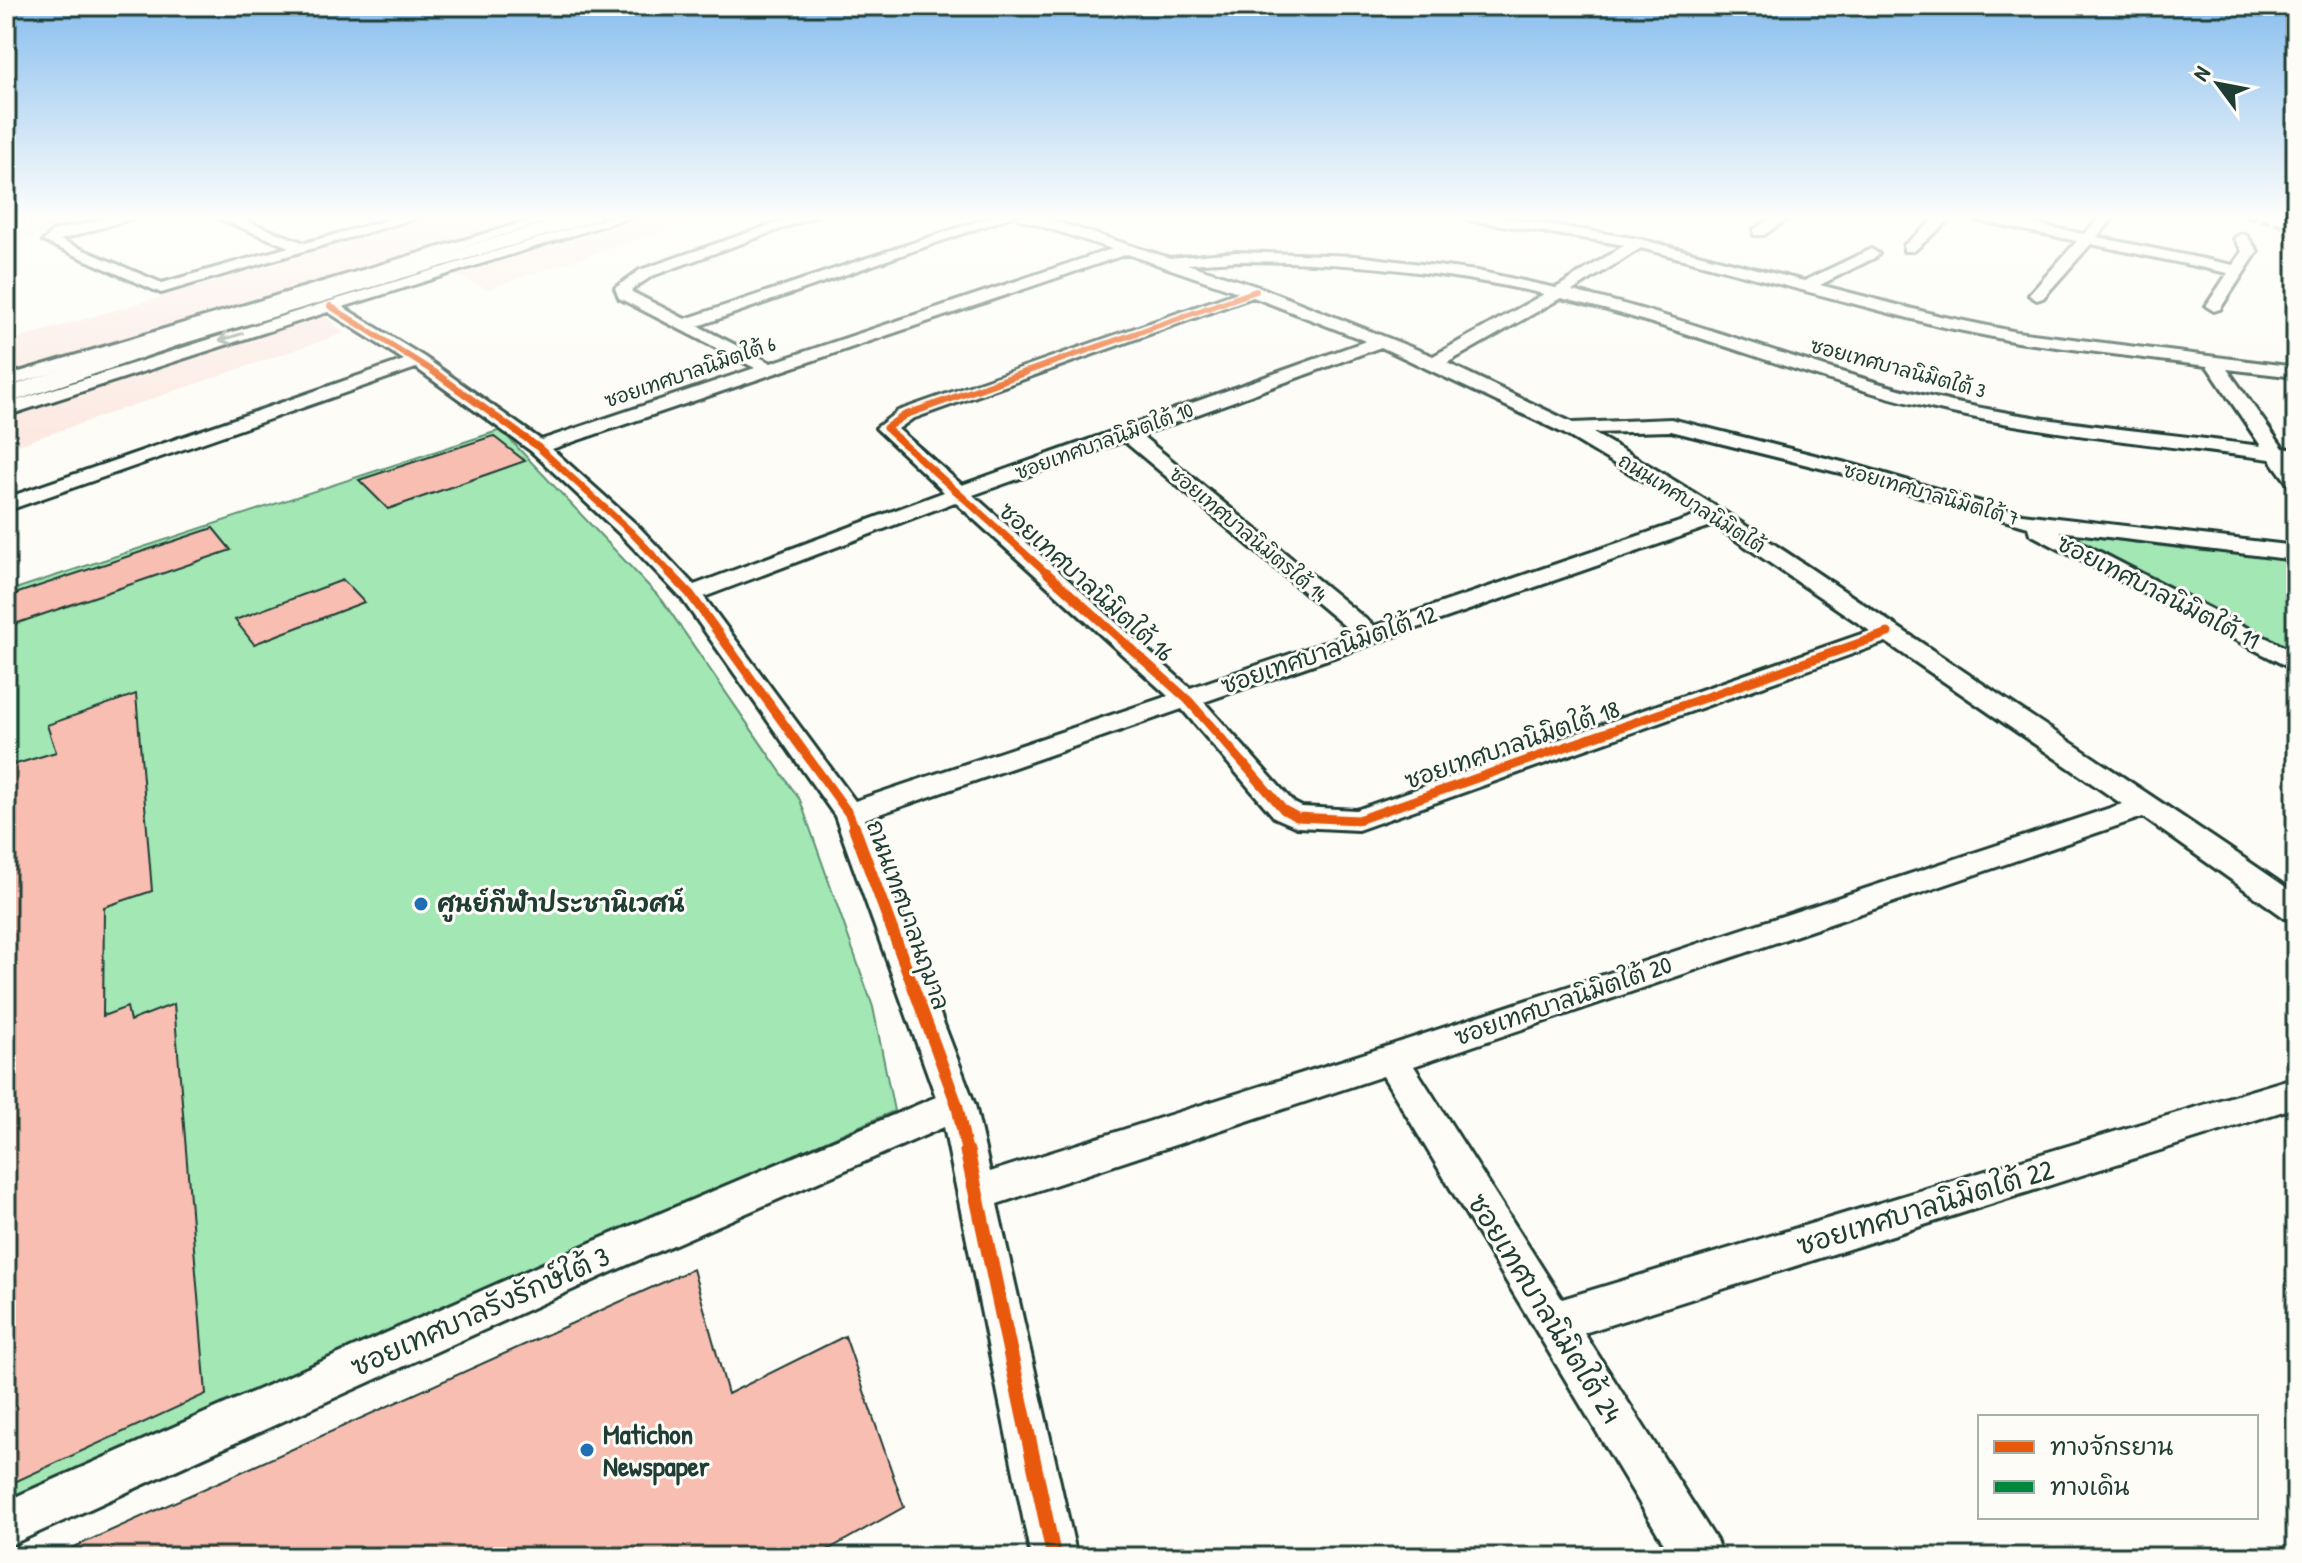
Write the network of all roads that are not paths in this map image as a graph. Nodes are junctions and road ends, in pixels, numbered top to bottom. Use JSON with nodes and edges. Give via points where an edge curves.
{"nodes":[{"id":1,"x":315,"y":289,"type":"edge"},
{"id":2,"x":343,"y":289,"type":"edge"},
{"id":3,"x":386,"y":289,"type":"edge"},
{"id":4,"x":623,"y":289,"type":"edge"},
{"id":5,"x":790,"y":289,"type":"edge"},
{"id":6,"x":1006,"y":289,"type":"edge"},
{"id":7,"x":1250,"y":289,"type":"edge"},
{"id":8,"x":1545,"y":289,"type":"edge"},
{"id":9,"x":1565,"y":289,"type":"edge"},
{"id":10,"x":1817,"y":289,"type":"edge"},
{"id":11,"x":2042,"y":289,"type":"edge"},
{"id":12,"x":2224,"y":289,"type":"edge"},
{"id":13,"x":1256,"y":291,"type":"junction"},
{"id":14,"x":1560,"y":292,"type":"junction"},
{"id":15,"x":2037,"y":295,"type":"dead end"},
{"id":16,"x":330,"y":306,"type":"junction"},
{"id":17,"x":2214,"y":306,"type":"dead end"},
{"id":18,"x":683,"y":325,"type":"junction"},
{"id":19,"x":1383,"y":341,"type":"junction"},
{"id":20,"x":418,"y":361,"type":"junction"},
{"id":21,"x":2213,"y":362,"type":"junction"},
{"id":22,"x":1434,"y":363,"type":"junction"},
{"id":23,"x":768,"y":368,"type":"junction"},
{"id":24,"x":2296,"y":372,"type":"edge"},
{"id":25,"x":6,"y":382,"type":"edge"},
{"id":26,"x":6,"y":396,"type":"edge"},
{"id":27,"x":6,"y":410,"type":"edge"},
{"id":28,"x":1570,"y":429,"type":"junction"},
{"id":29,"x":1127,"y":433,"type":"junction"},
{"id":30,"x":538,"y":447,"type":"junction"},
{"id":31,"x":2287,"y":455,"type":"edge"},
{"id":32,"x":2296,"y":481,"type":"edge"},
{"id":33,"x":957,"y":494,"type":"junction"},
{"id":34,"x":6,"y":505,"type":"edge"},
{"id":35,"x":1719,"y":516,"type":"junction"},
{"id":36,"x":2020,"y":520,"type":"junction"},
{"id":37,"x":2296,"y":553,"type":"edge"},
{"id":38,"x":690,"y":594,"type":"junction"},
{"id":39,"x":1888,"y":633,"type":"junction"},
{"id":40,"x":1370,"y":635,"type":"junction"},
{"id":41,"x":2296,"y":663,"type":"edge"},
{"id":42,"x":1188,"y":700,"type":"junction"},
{"id":43,"x":2149,"y":805,"type":"junction"},
{"id":44,"x":849,"y":814,"type":"junction"},
{"id":45,"x":2296,"y":910,"type":"edge"},
{"id":46,"x":1391,"y":1059,"type":"junction"},
{"id":47,"x":2296,"y":1092,"type":"edge"},
{"id":48,"x":957,"y":1105,"type":"junction"},
{"id":49,"x":975,"y":1194,"type":"junction"},
{"id":50,"x":1553,"y":1322,"type":"junction"},
{"id":51,"x":6,"y":1524,"type":"edge"},
{"id":52,"x":1054,"y":1557,"type":"edge"},
{"id":53,"x":1699,"y":1557,"type":"edge"}],
"edges":[{"from":1,"to":25,"type":"street"},
{"from":2,"to":26,"type":"street"},
{"from":3,"to":16,"type":"street"},
{"from":4,"to":18,"type":"street","via":[[625,295]]},
{"from":5,"to":18,"type":"street"},
{"from":6,"to":23,"type":"street","name":"ซอยเทศบาลนิมิตใต้ 6"},
{"from":7,"to":13,"type":"street","name":"ถนนเทศบาลนิมิตใต้"},
{"from":8,"to":14,"type":"street","name":"ซอยเทศบาลนิมิตใต้ 3"},
{"from":9,"to":14,"type":"street"},
{"from":10,"to":21,"type":"street","via":[[2017,337]]},
{"from":11,"to":15,"type":"street"},
{"from":12,"to":17,"type":"street"},
{"from":13,"to":19,"type":"street","name":"ถนนเทศบาลนิมิตใต้"},
{"from":13,"to":33,"type":"street","name":"ซอยเทศบาลนิมิตใต้ 16","via":[[889,425],[888,432]]},
{"from":14,"to":22,"type":"street"},
{"from":14,"to":31,"type":"street","name":"ซอยเทศบาลนิมิตใต้ 3","via":[[1961,410]]},
{"from":16,"to":20,"type":"street","name":"ถนนเทศบาลนฤมาล"},
{"from":16,"to":27,"type":"street","one_way":true},
{"from":18,"to":23,"type":"street"},
{"from":19,"to":22,"type":"street","name":"ถนนเทศบาลนิมิตใต้"},
{"from":19,"to":29,"type":"street","name":"ซอยเทศบาลนิมิตใต้ 10"},
{"from":20,"to":30,"type":"street","name":"ถนนเทศบาลนฤมาล"},
{"from":20,"to":34,"type":"street"},
{"from":21,"to":24,"type":"street"},
{"from":21,"to":31,"type":"street"},
{"from":22,"to":28,"type":"street","name":"ถนนเทศบาลนิมิตใต้"},
{"from":23,"to":30,"type":"street","name":"ซอยเทศบาลนิมิตใต้ 6"},
{"from":28,"to":35,"type":"street","name":"ถนนเทศบาลนิมิตใต้"},
{"from":28,"to":36,"type":"street","name":"ซอยเทศบาลนิมิตใต้ 7","via":[[1680,427]]},
{"from":29,"to":33,"type":"street","name":"ซอยเทศบาลนิมิตใต้ 10"},
{"from":29,"to":40,"type":"street","name":"ซอยเทศบาลนิมิตรใต้ 14"},
{"from":30,"to":38,"type":"street","name":"ถนนเทศบาลนฤมาล"},
{"from":31,"to":32,"type":"street"},
{"from":33,"to":38,"type":"street","name":"ซอยเทศบาลนิมิตใต้ 10"},
{"from":33,"to":42,"type":"street","name":"ซอยเทศบาลนิมิตใต้ 16"},
{"from":35,"to":39,"type":"street","name":"ถนนเทศบาลนิมิตใต้"},
{"from":35,"to":40,"type":"street","name":"ซอยเทศบาลนิมิตใต้ 12"},
{"from":36,"to":37,"type":"street","name":"ซอยเทศบาลนิมิตใต้ 7"},
{"from":36,"to":41,"type":"street","name":"ซอยเทศบาลนิมิตใต้ 11"},
{"from":38,"to":44,"type":"street","name":"ถนนเทศบาลนฤมาล"},
{"from":39,"to":42,"type":"street","name":"ซอยเทศบาลนิมิตใต้ 18","via":[[1358,820],[1310,819],[1284,810]]},
{"from":39,"to":43,"type":"street","name":"ถนนเทศบาลนิมิตใต้"},
{"from":40,"to":42,"type":"street","name":"ซอยเทศบาลนิมิตใต้ 12"},
{"from":42,"to":44,"type":"street","name":"ซอยเทศบาลนิมิตใต้ 12"},
{"from":43,"to":45,"type":"street","name":"ถนนเทศบาลนิมิตใต้"},
{"from":43,"to":46,"type":"street","name":"ซอยเทศบาลนิมิตใต้ 20"},
{"from":44,"to":48,"type":"street","name":"ถนนเทศบาลนฤมาล"},
{"from":46,"to":49,"type":"street","name":"ซอยเทศบาลนิมิตใต้ 20"},
{"from":46,"to":50,"type":"street","name":"ซอยเทศบาลนิมิตใต้ 24"},
{"from":47,"to":50,"type":"street","name":"ซอยเทศบาลนิมิตใต้ 22"},
{"from":48,"to":49,"type":"street","name":"ถนนเทศบาลนฤมาล"},
{"from":48,"to":51,"type":"street","name":"ซอยเทศบาลรังรักษ์ใต้ 3","via":[[589,1262]]},
{"from":49,"to":52,"type":"street","name":"ถนนเทศบาลนฤมาล"},
{"from":50,"to":53,"type":"street","name":"ซอยเทศบาลนิมิตใต้ 24"}]}
